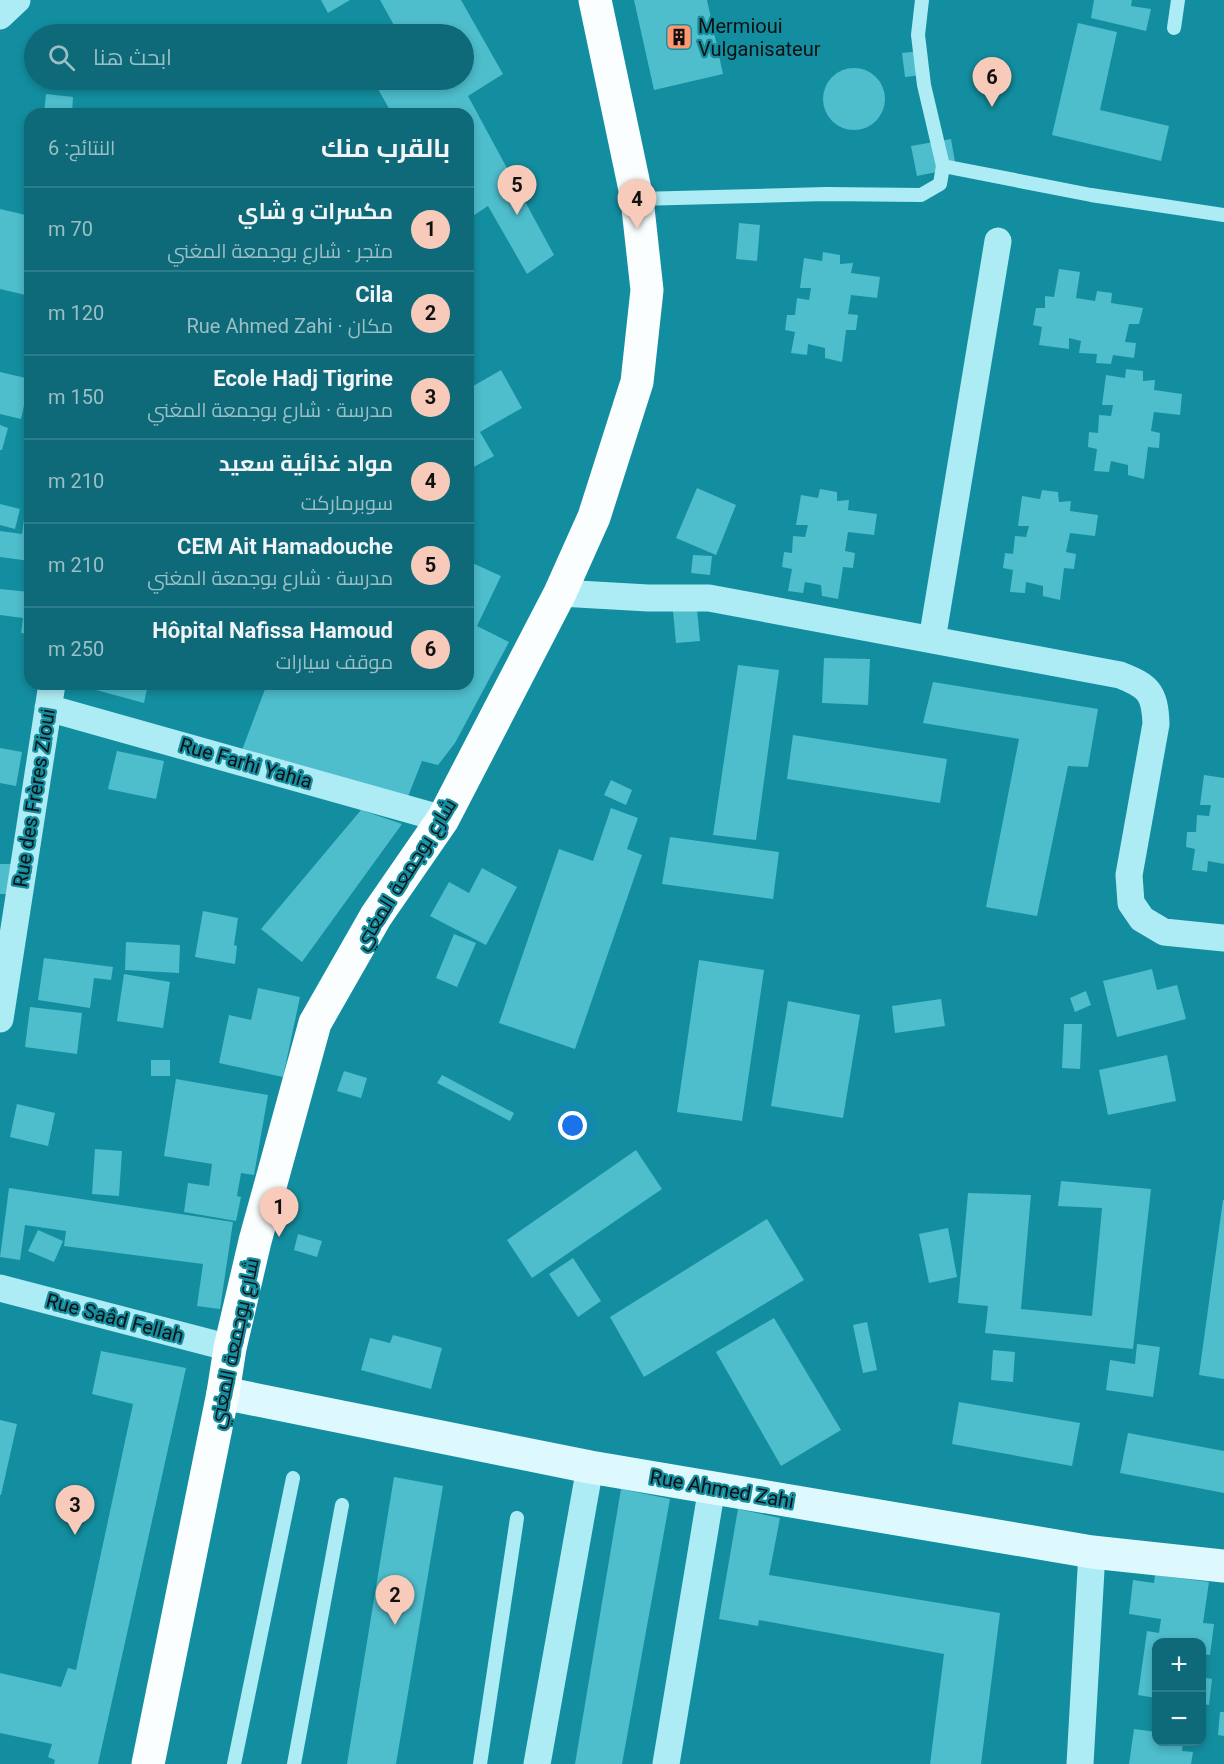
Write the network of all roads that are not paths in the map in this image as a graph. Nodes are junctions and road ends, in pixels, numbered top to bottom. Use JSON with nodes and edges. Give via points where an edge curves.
{"nodes":[{"id":1,"x":18,"y":0,"type":"edge"},
{"id":2,"x":595,"y":0,"type":"edge"},
{"id":3,"x":922,"y":0,"type":"edge"},
{"id":4,"x":1178,"y":0,"type":"edge"},
{"id":5,"x":0,"y":16,"type":"edge"},
{"id":6,"x":1173,"y":28,"type":"dead end"},
{"id":7,"x":943,"y":166,"type":"junction"},
{"id":8,"x":637,"y":199,"type":"junction"},
{"id":9,"x":1224,"y":215,"type":"edge"},
{"id":10,"x":998,"y":241,"type":"dead end"},
{"id":11,"x":560,"y":593,"type":"junction"},
{"id":12,"x":932,"y":640,"type":"junction"},
{"id":13,"x":50,"y":696,"type":"edge"},
{"id":14,"x":443,"y":819,"type":"junction"},
{"id":15,"x":1224,"y":939,"type":"edge"},
{"id":16,"x":0,"y":1019,"type":"edge"},
{"id":17,"x":0,"y":1288,"type":"edge"},
{"id":18,"x":230,"y":1348,"type":"junction"},
{"id":19,"x":223,"y":1393,"type":"junction"},
{"id":20,"x":590,"y":1467,"type":"junction"},
{"id":21,"x":293,"y":1478,"type":"dead end"},
{"id":22,"x":712,"y":1487,"type":"junction"},
{"id":23,"x":342,"y":1505,"type":"dead end"},
{"id":24,"x":518,"y":1518,"type":"dead end"},
{"id":25,"x":1092,"y":1552,"type":"junction"},
{"id":26,"x":1224,"y":1566,"type":"edge"},
{"id":27,"x":148,"y":1764,"type":"edge"},
{"id":28,"x":234,"y":1764,"type":"edge"},
{"id":29,"x":294,"y":1764,"type":"edge"},
{"id":30,"x":480,"y":1764,"type":"edge"},
{"id":31,"x":537,"y":1764,"type":"edge"},
{"id":32,"x":666,"y":1764,"type":"edge"},
{"id":33,"x":1080,"y":1764,"type":"edge"}],
"edges":[{"from":1,"to":5,"type":"street"},
{"from":2,"to":8,"type":"main road","name":"شارع بوجمعة المغني"},
{"from":3,"to":7,"type":"lane","via":[[918,35],[924,85]]},
{"from":4,"to":6,"type":"lane"},
{"from":7,"to":8,"type":"lane","via":[[940,184],[921,195]]},
{"from":7,"to":9,"type":"lane","via":[[1091,195]]},
{"from":8,"to":11,"type":"main road","name":"شارع بوجمعة المغني","via":[[647,290],[637,382],[594,517]]},
{"from":10,"to":12,"type":"street"},
{"from":11,"to":12,"type":"street","via":[[709,598]]},
{"from":11,"to":14,"type":"main road","name":"شارع بوجمعة المغني"},
{"from":12,"to":15,"type":"street","via":[[1120,675],[1139,683],[1150,694],[1156,723],[1129,875],[1131,903],[1142,919],[1164,932]]},
{"from":13,"to":14,"type":"street","name":"Rue Farhi Yahia"},
{"from":13,"to":16,"type":"street","name":"Rue des Frères Zioui"},
{"from":14,"to":18,"type":"main road","name":"شارع بوجمعة المغني","via":[[376,916],[315,1023],[255,1240]]},
{"from":17,"to":18,"type":"street","name":"Rue Saâd Fellah"},
{"from":18,"to":19,"type":"main road","name":"شارع بوجمعة المغني"},
{"from":19,"to":20,"type":"street","name":"Rue Ahmed Zahi"},
{"from":19,"to":27,"type":"main road","name":"شارع بوجمعة المغني"},
{"from":20,"to":22,"type":"street","name":"Rue Ahmed Zahi"},
{"from":20,"to":31,"type":"street"},
{"from":21,"to":28,"type":"lane"},
{"from":22,"to":25,"type":"street","name":"Rue Ahmed Zahi"},
{"from":22,"to":32,"type":"street"},
{"from":23,"to":29,"type":"lane"},
{"from":24,"to":30,"type":"lane"},
{"from":25,"to":26,"type":"street","name":"Rue Ahmed Zahi"},
{"from":25,"to":33,"type":"street"}]}
